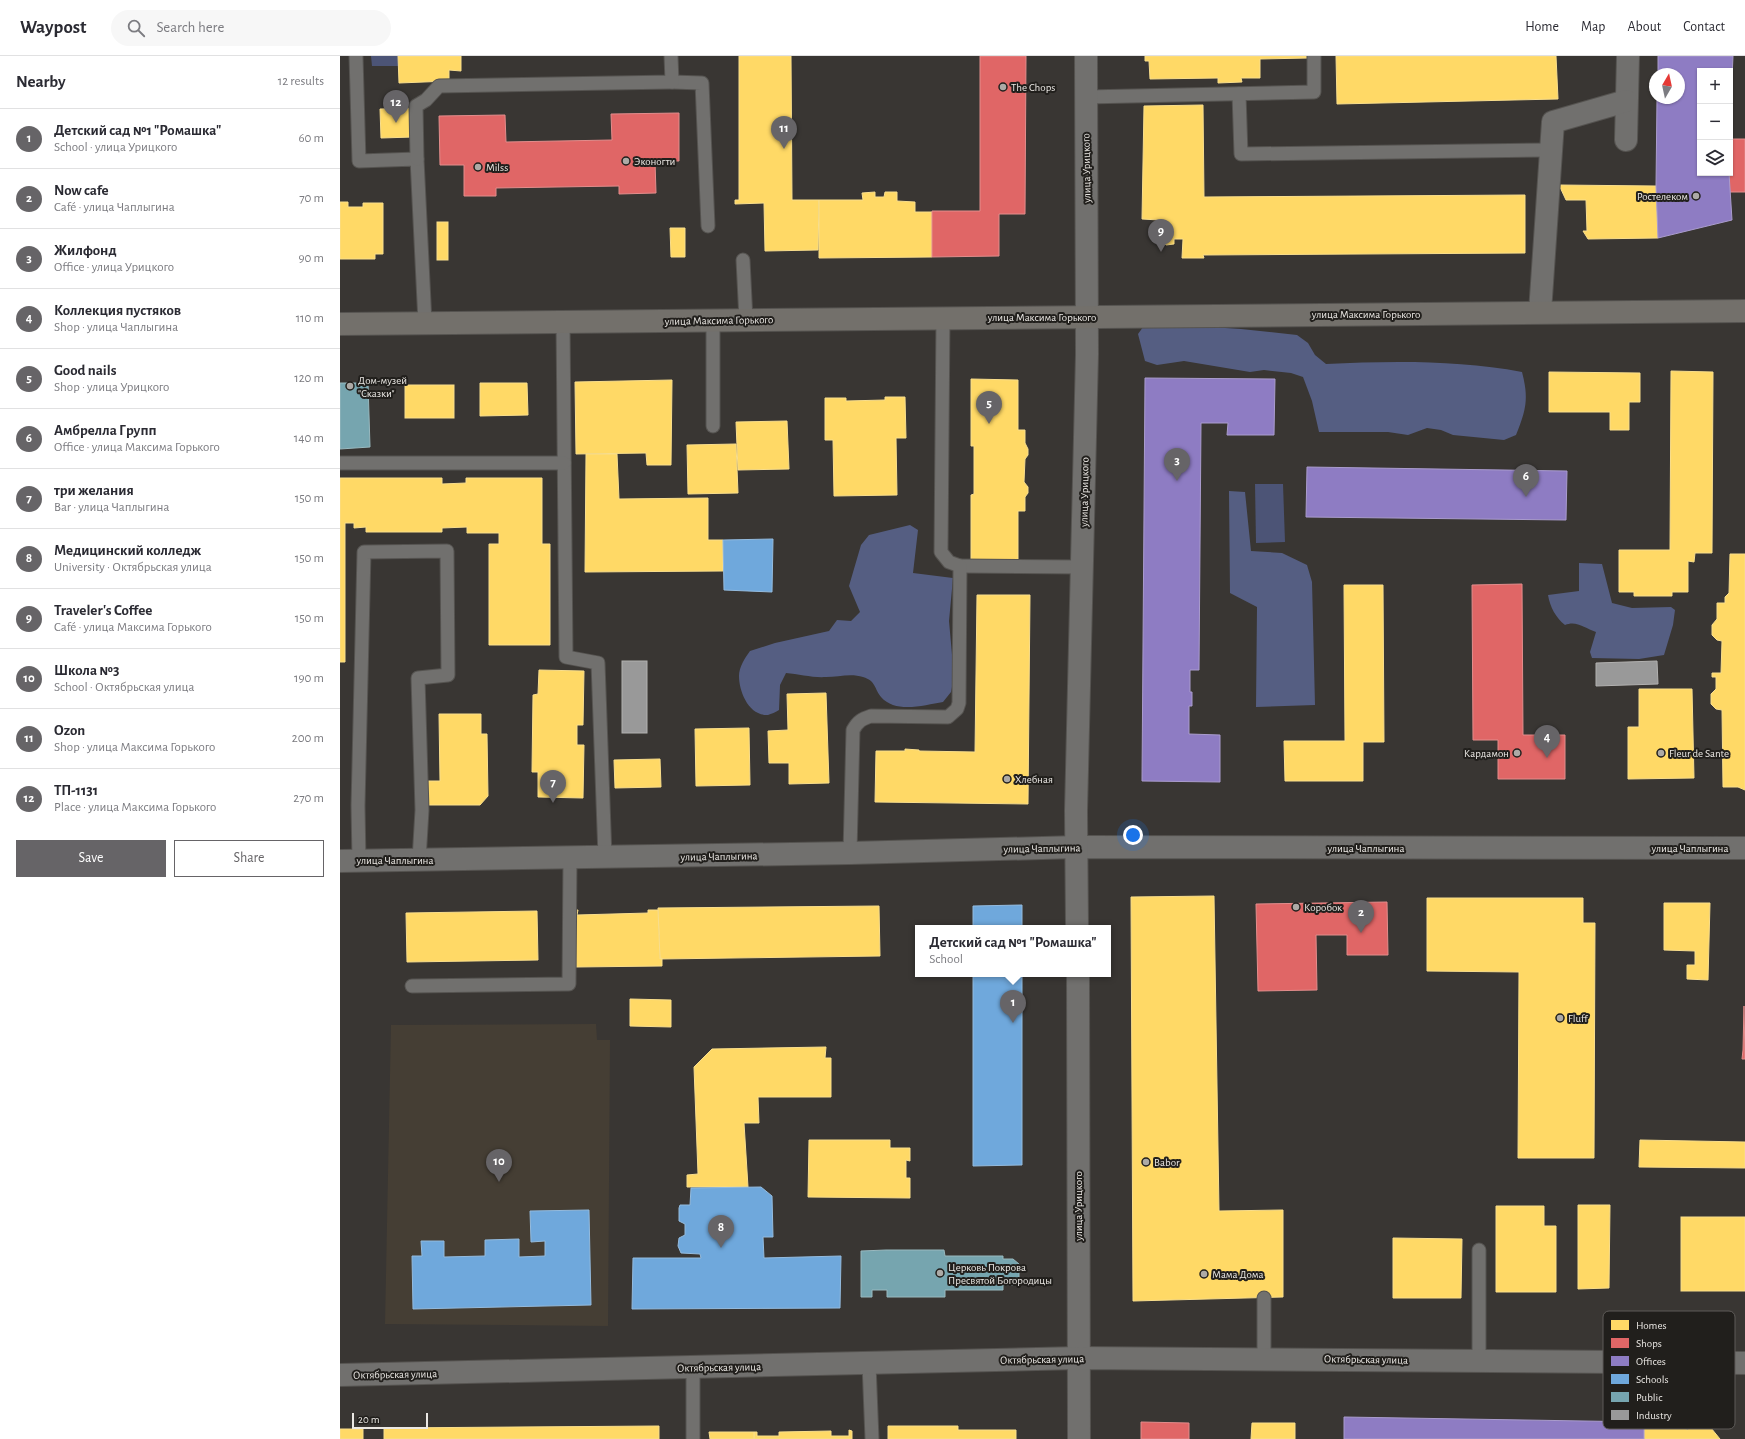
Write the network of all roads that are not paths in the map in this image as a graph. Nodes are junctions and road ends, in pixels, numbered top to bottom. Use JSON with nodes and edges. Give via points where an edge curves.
{"nodes":[{"id":1,"x":356,"y":56,"type":"edge"},
{"id":2,"x":671,"y":56,"type":"edge"},
{"id":3,"x":1086,"y":56,"type":"edge"},
{"id":4,"x":1314,"y":56,"type":"edge"},
{"id":5,"x":1628,"y":56,"type":"edge"},
{"id":6,"x":672,"y":82,"type":"junction"},
{"id":7,"x":1239,"y":94,"type":"junction"},
{"id":8,"x":1086,"y":97,"type":"junction"},
{"id":9,"x":1626,"y":101,"type":"junction"},
{"id":10,"x":1626,"y":140,"type":"dead end"},
{"id":11,"x":1552,"y":150,"type":"junction"},
{"id":12,"x":417,"y":159,"type":"junction"},
{"id":13,"x":708,"y":226,"type":"dead end"},
{"id":14,"x":743,"y":260,"type":"dead end"},
{"id":15,"x":1745,"y":311,"type":"edge"},
{"id":16,"x":1540,"y":312,"type":"junction"},
{"id":17,"x":1087,"y":316,"type":"junction"},
{"id":18,"x":943,"y":318,"type":"junction"},
{"id":19,"x":713,"y":320,"type":"junction"},
{"id":20,"x":746,"y":320,"type":"junction"},
{"id":21,"x":563,"y":321,"type":"junction"},
{"id":22,"x":426,"y":323,"type":"junction"},
{"id":23,"x":340,"y":324,"type":"edge"},
{"id":24,"x":713,"y":426,"type":"dead end"},
{"id":25,"x":340,"y":463,"type":"edge"},
{"id":26,"x":564,"y":463,"type":"junction"},
{"id":27,"x":960,"y":566,"type":"junction"},
{"id":28,"x":1082,"y":567,"type":"junction"},
{"id":29,"x":1078,"y":847,"type":"junction"},
{"id":30,"x":1745,"y":848,"type":"edge"},
{"id":31,"x":850,"y":854,"type":"junction"},
{"id":32,"x":605,"y":857,"type":"junction"},
{"id":33,"x":570,"y":858,"type":"junction"},
{"id":34,"x":420,"y":860,"type":"junction"},
{"id":35,"x":350,"y":861,"type":"edge"},
{"id":36,"x":1077,"y":925,"type":"edge"},
{"id":37,"x":1078,"y":977,"type":"edge"},
{"id":38,"x":412,"y":986,"type":"dead end"},
{"id":39,"x":1479,"y":1250,"type":"dead end"},
{"id":40,"x":1264,"y":1298,"type":"dead end"},
{"id":41,"x":1079,"y":1358,"type":"junction"},
{"id":42,"x":1264,"y":1358,"type":"junction"},
{"id":43,"x":1480,"y":1360,"type":"junction"},
{"id":44,"x":1603,"y":1361,"type":"edge"},
{"id":45,"x":1735,"y":1363,"type":"edge"},
{"id":46,"x":1745,"y":1363,"type":"edge"},
{"id":47,"x":869,"y":1364,"type":"junction"},
{"id":48,"x":693,"y":1368,"type":"junction"},
{"id":49,"x":340,"y":1375,"type":"edge"},
{"id":50,"x":693,"y":1439,"type":"edge"},
{"id":51,"x":872,"y":1439,"type":"edge"},
{"id":52,"x":1078,"y":1439,"type":"edge"}],
"edges":[{"from":1,"to":12,"type":"lane","via":[[359,161]]},
{"from":2,"to":6,"type":"lane"},
{"from":3,"to":8,"type":"street","name":"улица Урицкого"},
{"from":4,"to":7,"type":"lane","via":[[1314,92]]},
{"from":5,"to":9,"type":"street"},
{"from":6,"to":12,"type":"lane","via":[[439,86],[426,100],[416,106]]},
{"from":6,"to":13,"type":"lane","via":[[702,83]]},
{"from":7,"to":8,"type":"lane"},
{"from":7,"to":11,"type":"lane","via":[[1241,154]]},
{"from":8,"to":17,"type":"street","name":"улица Урицкого"},
{"from":9,"to":10,"type":"street"},
{"from":9,"to":11,"type":"street","via":[[1553,122]]},
{"from":11,"to":16,"type":"street"},
{"from":12,"to":22,"type":"lane"},
{"from":14,"to":20,"type":"lane"},
{"from":15,"to":16,"type":"street","name":"улица Максима Горького"},
{"from":16,"to":17,"type":"street","name":"улица Максима Горького"},
{"from":17,"to":18,"type":"street","name":"улица Максима Горького"},
{"from":17,"to":28,"type":"street","name":"улица Урицкого"},
{"from":18,"to":20,"type":"street","name":"улица Максима Горького"},
{"from":18,"to":27,"type":"lane","via":[[941,552],[949,562]]},
{"from":19,"to":20,"type":"street","name":"улица Максима Горького"},
{"from":19,"to":21,"type":"street","name":"улица Максима Горького"},
{"from":19,"to":24,"type":"lane"},
{"from":21,"to":22,"type":"street","name":"улица Максима Горького"},
{"from":21,"to":26,"type":"lane"},
{"from":22,"to":23,"type":"street","name":"улица Максима Горького"},
{"from":25,"to":26,"type":"lane"},
{"from":26,"to":32,"type":"lane","via":[[566,657],[598,663]]},
{"from":27,"to":28,"type":"lane"},
{"from":27,"to":31,"type":"lane","via":[[957,709],[948,717],[872,716],[857,722],[852,735]]},
{"from":28,"to":29,"type":"street","name":"улица Урицкого","via":[[1076,811]]},
{"from":29,"to":30,"type":"street","name":"улица Чаплыгина"},
{"from":29,"to":31,"type":"street","name":"улица Чаплыгина"},
{"from":29,"to":36,"type":"street","name":"улица Урицкого"},
{"from":31,"to":32,"type":"street","name":"улица Чаплыгина"},
{"from":32,"to":33,"type":"street","name":"улица Чаплыгина"},
{"from":33,"to":34,"type":"street","name":"улица Чаплыгина"},
{"from":33,"to":38,"type":"lane","via":[[569,984]]},
{"from":34,"to":35,"type":"street","name":"улица Чаплыгина"},
{"from":34,"to":35,"type":"lane","via":[[422,810],[418,678],[448,675],[447,551],[364,552],[359,798]]},
{"from":37,"to":41,"type":"street","name":"улица Урицкого"},
{"from":39,"to":43,"type":"lane"},
{"from":40,"to":42,"type":"lane"},
{"from":41,"to":42,"type":"street","name":"Октябрьская улица"},
{"from":41,"to":47,"type":"street","name":"Октябрьская улица"},
{"from":41,"to":52,"type":"street","name":"улица Урицкого"},
{"from":42,"to":43,"type":"street","name":"Октябрьская улица"},
{"from":43,"to":44,"type":"street","name":"Октябрьская улица"},
{"from":45,"to":46,"type":"street","name":"Октябрьская улица"},
{"from":47,"to":48,"type":"street","name":"Октябрьская улица"},
{"from":47,"to":51,"type":"lane"},
{"from":48,"to":49,"type":"street","name":"Октябрьская улица"},
{"from":48,"to":50,"type":"lane"}]}
